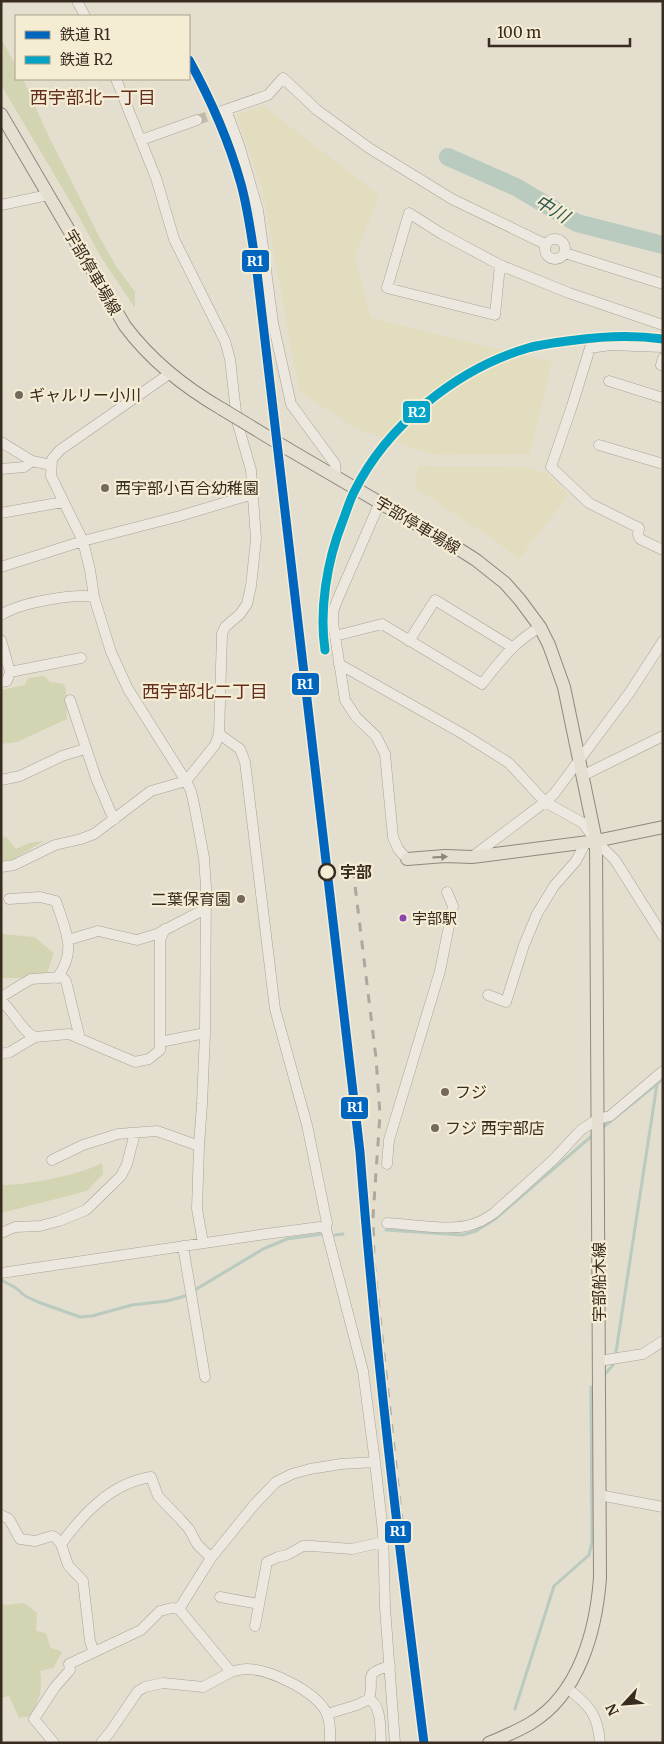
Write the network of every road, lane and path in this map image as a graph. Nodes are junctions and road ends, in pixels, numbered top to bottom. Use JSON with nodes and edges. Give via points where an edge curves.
{"nodes":[{"id":1,"x":77,"y":1,"type":"edge"},
{"id":2,"x":84,"y":15,"type":"edge"},
{"id":3,"x":116,"y":80,"type":"edge"},
{"id":4,"x":1,"y":114,"type":"edge"},
{"id":5,"x":198,"y":120,"type":"tunnel mouth"},
{"id":6,"x":141,"y":140,"type":"junction"},
{"id":7,"x":48,"y":196,"type":"junction"},
{"id":8,"x":1,"y":205,"type":"edge"},
{"id":9,"x":500,"y":265,"type":"junction"},
{"id":10,"x":663,"y":284,"type":"edge"},
{"id":11,"x":663,"y":326,"type":"edge"},
{"id":12,"x":663,"y":347,"type":"edge"},
{"id":13,"x":663,"y":358,"type":"edge"},
{"id":14,"x":663,"y":366,"type":"edge"},
{"id":15,"x":169,"y":374,"type":"junction"},
{"id":16,"x":610,"y":381,"type":"dead end"},
{"id":17,"x":663,"y":398,"type":"edge"},
{"id":18,"x":1,"y":442,"type":"edge"},
{"id":19,"x":599,"y":445,"type":"dead end"},
{"id":20,"x":32,"y":461,"type":"junction"},
{"id":21,"x":663,"y":464,"type":"edge"},
{"id":22,"x":51,"y":465,"type":"junction"},
{"id":23,"x":1,"y":469,"type":"edge"},
{"id":24,"x":340,"y":479,"type":"junction"},
{"id":25,"x":253,"y":494,"type":"junction"},
{"id":26,"x":63,"y":502,"type":"junction"},
{"id":27,"x":380,"y":502,"type":"junction"},
{"id":28,"x":1,"y":513,"type":"edge"},
{"id":29,"x":83,"y":541,"type":"junction"},
{"id":30,"x":663,"y":550,"type":"edge"},
{"id":31,"x":1,"y":567,"type":"edge"},
{"id":32,"x":94,"y":597,"type":"junction"},
{"id":33,"x":1,"y":615,"type":"edge"},
{"id":34,"x":540,"y":627,"type":"junction"},
{"id":35,"x":335,"y":636,"type":"junction"},
{"id":36,"x":1,"y":640,"type":"edge"},
{"id":37,"x":409,"y":641,"type":"junction"},
{"id":38,"x":663,"y":641,"type":"edge"},
{"id":39,"x":512,"y":647,"type":"junction"},
{"id":40,"x":81,"y":658,"type":"dead end"},
{"id":41,"x":339,"y":664,"type":"junction"},
{"id":42,"x":10,"y":672,"type":"junction"},
{"id":43,"x":1,"y":682,"type":"edge"},
{"id":44,"x":70,"y":700,"type":"dead end"},
{"id":45,"x":219,"y":734,"type":"junction"},
{"id":46,"x":663,"y":736,"type":"edge"},
{"id":47,"x":85,"y":749,"type":"junction"},
{"id":48,"x":579,"y":761,"type":"junction"},
{"id":49,"x":582,"y":776,"type":"junction"},
{"id":50,"x":1,"y":780,"type":"edge"},
{"id":51,"x":186,"y":781,"type":"junction"},
{"id":52,"x":545,"y":802,"type":"junction"},
{"id":53,"x":115,"y":819,"type":"junction"},
{"id":54,"x":663,"y":826,"type":"edge"},
{"id":55,"x":591,"y":842,"type":"junction"},
{"id":56,"x":472,"y":857,"type":"junction"},
{"id":57,"x":408,"y":859,"type":"joint"},
{"id":58,"x":1,"y":867,"type":"edge"},
{"id":59,"x":447,"y":892,"type":"dead end"},
{"id":60,"x":9,"y":899,"type":"dead end"},
{"id":61,"x":205,"y":909,"type":"junction"},
{"id":62,"x":165,"y":929,"type":"junction"},
{"id":63,"x":663,"y":936,"type":"edge"},
{"id":64,"x":68,"y":940,"type":"junction"},
{"id":65,"x":57,"y":978,"type":"junction"},
{"id":66,"x":488,"y":995,"type":"dead end"},
{"id":67,"x":1,"y":997,"type":"edge"},
{"id":68,"x":1,"y":1001,"type":"edge"},
{"id":69,"x":205,"y":1033,"type":"junction"},
{"id":70,"x":35,"y":1037,"type":"junction"},
{"id":71,"x":80,"y":1039,"type":"junction"},
{"id":72,"x":160,"y":1042,"type":"junction"},
{"id":73,"x":1,"y":1054,"type":"edge"},
{"id":74,"x":663,"y":1071,"type":"edge"},
{"id":75,"x":598,"y":1119,"type":"junction"},
{"id":76,"x":135,"y":1133,"type":"junction"},
{"id":77,"x":199,"y":1146,"type":"junction"},
{"id":78,"x":52,"y":1160,"type":"dead end"},
{"id":79,"x":387,"y":1164,"type":"dead end"},
{"id":80,"x":387,"y":1223,"type":"dead end"},
{"id":81,"x":326,"y":1229,"type":"junction"},
{"id":82,"x":1,"y":1232,"type":"edge"},
{"id":83,"x":203,"y":1243,"type":"junction"},
{"id":84,"x":183,"y":1246,"type":"junction"},
{"id":85,"x":1,"y":1272,"type":"edge"},
{"id":86,"x":663,"y":1341,"type":"edge"},
{"id":87,"x":599,"y":1361,"type":"junction"},
{"id":88,"x":205,"y":1377,"type":"dead end"},
{"id":89,"x":375,"y":1462,"type":"junction"},
{"id":90,"x":599,"y":1495,"type":"junction"},
{"id":91,"x":663,"y":1507,"type":"edge"},
{"id":92,"x":1,"y":1515,"type":"edge"},
{"id":93,"x":383,"y":1542,"type":"junction"},
{"id":94,"x":60,"y":1544,"type":"junction"},
{"id":95,"x":211,"y":1558,"type":"junction"},
{"id":96,"x":220,"y":1597,"type":"dead end"},
{"id":97,"x":258,"y":1604,"type":"junction"},
{"id":98,"x":179,"y":1609,"type":"junction"},
{"id":99,"x":254,"y":1626,"type":"dead end"},
{"id":100,"x":94,"y":1652,"type":"junction"},
{"id":101,"x":390,"y":1666,"type":"junction"},
{"id":102,"x":231,"y":1672,"type":"junction"},
{"id":103,"x":567,"y":1688,"type":"junction"},
{"id":104,"x":369,"y":1699,"type":"junction"},
{"id":105,"x":328,"y":1714,"type":"junction"},
{"id":106,"x":54,"y":1743,"type":"edge"},
{"id":107,"x":101,"y":1743,"type":"edge"},
{"id":108,"x":330,"y":1743,"type":"edge"},
{"id":109,"x":381,"y":1743,"type":"edge"},
{"id":110,"x":395,"y":1743,"type":"edge"},
{"id":111,"x":489,"y":1743,"type":"edge"},
{"id":112,"x":600,"y":1743,"type":"edge"}],
"edges":[{"from":1,"to":2,"type":"street"},
{"from":3,"to":6,"type":"street"},
{"from":4,"to":7,"type":"main road","name":"宇部停車場線"},
{"from":5,"to":6,"type":"street"},
{"from":6,"to":25,"type":"street","via":[[174,239],[225,341],[237,421],[251,470]]},
{"from":7,"to":8,"type":"street"},
{"from":7,"to":15,"type":"main road","name":"宇部停車場線","via":[[125,326]]},
{"from":9,"to":9,"type":"street","via":[[495,315],[387,288],[409,213]]},
{"from":9,"to":11,"type":"street"},
{"from":10,"to":24,"type":"street","via":[[565,253],[562,241],[556,238],[545,244],[452,199],[369,148],[317,110],[283,78],[268,95],[224,111],[258,210],[273,323],[291,404],[335,464]]},
{"from":12,"to":30,"type":"street","via":[[610,345],[590,348],[551,467],[588,503],[639,528],[640,539]]},
{"from":13,"to":14,"type":"street"},
{"from":15,"to":22,"type":"street","via":[[60,450]]},
{"from":15,"to":24,"type":"main road","name":"宇部停車場線","bridge":true,"via":[[203,398]]},
{"from":16,"to":17,"type":"street"},
{"from":18,"to":20,"type":"street"},
{"from":19,"to":21,"type":"street"},
{"from":20,"to":22,"type":"street"},
{"from":20,"to":23,"type":"street","via":[[24,466]]},
{"from":22,"to":26,"type":"street","via":[[51,476]]},
{"from":24,"to":27,"type":"main road","name":"宇部停車場線"},
{"from":25,"to":29,"type":"street"},
{"from":25,"to":45,"type":"street","via":[[256,539],[251,586],[247,604],[222,634]]},
{"from":26,"to":28,"type":"street"},
{"from":26,"to":29,"type":"street"},
{"from":27,"to":34,"type":"main road","name":"宇部停車場線","via":[[491,571],[520,600]]},
{"from":27,"to":35,"type":"street","via":[[336,603]]},
{"from":29,"to":31,"type":"street"},
{"from":29,"to":32,"type":"street"},
{"from":32,"to":33,"type":"street","via":[[53,599]]},
{"from":32,"to":51,"type":"street","via":[[117,667]]},
{"from":34,"to":39,"type":"street"},
{"from":34,"to":48,"type":"main road","name":"宇部停車場線","via":[[564,687]]},
{"from":35,"to":37,"type":"street","via":[[382,624]]},
{"from":35,"to":41,"type":"street"},
{"from":36,"to":42,"type":"street"},
{"from":37,"to":39,"type":"street","via":[[482,684]]},
{"from":37,"to":39,"type":"street","via":[[435,600]]},
{"from":38,"to":48,"type":"street"},
{"from":40,"to":42,"type":"street"},
{"from":41,"to":52,"type":"street","via":[[509,763]]},
{"from":41,"to":57,"type":"street","via":[[349,708],[376,736],[386,754],[395,843]]},
{"from":42,"to":43,"type":"street","via":[[7,681]]},
{"from":44,"to":47,"type":"street"},
{"from":45,"to":51,"type":"street","via":[[216,745]]},
{"from":45,"to":81,"type":"street","via":[[240,749],[244,762],[274,1009],[307,1125]]},
{"from":46,"to":49,"type":"street"},
{"from":47,"to":50,"type":"street","via":[[20,776]]},
{"from":47,"to":53,"type":"street"},
{"from":48,"to":49,"type":"main road","name":"宇部停車場線"},
{"from":48,"to":52,"type":"street"},
{"from":49,"to":55,"type":"main road","name":"宇部停車場線"},
{"from":51,"to":53,"type":"street","via":[[151,791]]},
{"from":51,"to":61,"type":"street","via":[[204,858]]},
{"from":52,"to":55,"type":"street","via":[[583,823]]},
{"from":52,"to":56,"type":"street"},
{"from":53,"to":58,"type":"street","via":[[94,834],[55,845],[24,862]]},
{"from":54,"to":55,"type":"main road"},
{"from":55,"to":56,"type":"main road"},
{"from":55,"to":63,"type":"street","via":[[615,860]]},
{"from":55,"to":66,"type":"street","via":[[554,886],[537,914],[506,1002]]},
{"from":55,"to":75,"type":"main road","name":"宇部船木線"},
{"from":57,"to":56,"type":"main road","one_way":true},
{"from":59,"to":79,"type":"street","via":[[453,906],[440,970],[389,1140]]},
{"from":60,"to":64,"type":"street","via":[[40,897],[56,901]]},
{"from":61,"to":62,"type":"street"},
{"from":61,"to":69,"type":"street"},
{"from":62,"to":64,"type":"street","via":[[137,940],[98,931]]},
{"from":62,"to":72,"type":"street","via":[[160,940]]},
{"from":64,"to":65,"type":"street","via":[[65,967]]},
{"from":65,"to":67,"type":"street","via":[[31,979]]},
{"from":65,"to":71,"type":"street","via":[[62,977],[66,981]]},
{"from":68,"to":70,"type":"street","via":[[29,1035]]},
{"from":69,"to":72,"type":"street"},
{"from":69,"to":77,"type":"street"},
{"from":70,"to":71,"type":"street","via":[[69,1034]]},
{"from":70,"to":73,"type":"street"},
{"from":71,"to":72,"type":"street","via":[[135,1062],[149,1059],[160,1050]]},
{"from":74,"to":75,"type":"street","via":[[610,1116]]},
{"from":75,"to":80,"type":"street","via":[[581,1130],[546,1166],[484,1220],[452,1227]]},
{"from":75,"to":87,"type":"main road","name":"宇部船木線"},
{"from":76,"to":77,"type":"street","via":[[157,1131]]},
{"from":76,"to":78,"type":"street","via":[[118,1134],[82,1145]]},
{"from":76,"to":82,"type":"street","via":[[121,1176],[86,1210],[40,1226],[15,1226]]},
{"from":77,"to":83,"type":"street","via":[[197,1209]]},
{"from":81,"to":83,"type":"street","via":[[320,1227]]},
{"from":81,"to":89,"type":"street","via":[[363,1371]]},
{"from":83,"to":84,"type":"street"},
{"from":84,"to":85,"type":"street"},
{"from":84,"to":88,"type":"street"},
{"from":86,"to":87,"type":"street","via":[[643,1354]]},
{"from":87,"to":90,"type":"main road","name":"宇部船木線"},
{"from":89,"to":93,"type":"street"},
{"from":89,"to":95,"type":"street","via":[[310,1469],[282,1478],[254,1505]]},
{"from":90,"to":91,"type":"street"},
{"from":90,"to":103,"type":"main road","name":"宇部船木線","via":[[598,1603],[583,1654]]},
{"from":92,"to":94,"type":"street","via":[[9,1519],[20,1539],[35,1541],[52,1536]]},
{"from":93,"to":97,"type":"street","via":[[352,1550],[303,1546],[267,1562]]},
{"from":93,"to":101,"type":"street"},
{"from":94,"to":95,"type":"street","via":[[100,1501],[116,1490],[151,1477],[158,1496]]},
{"from":94,"to":100,"type":"street","via":[[68,1564],[83,1581]]},
{"from":95,"to":98,"type":"street"},
{"from":96,"to":97,"type":"street"},
{"from":97,"to":99,"type":"street"},
{"from":98,"to":100,"type":"street","via":[[160,1611],[141,1630]]},
{"from":98,"to":102,"type":"street"},
{"from":100,"to":106,"type":"street","via":[[69,1664],[70,1670],[34,1719]]},
{"from":101,"to":104,"type":"street","via":[[374,1670]]},
{"from":101,"to":110,"type":"street"},
{"from":102,"to":105,"type":"street","via":[[248,1669],[286,1680],[316,1700]]},
{"from":102,"to":107,"type":"street","via":[[204,1687],[163,1683],[138,1691]]},
{"from":103,"to":111,"type":"main road","name":"宇部船木線","via":[[548,1710],[531,1723]]},
{"from":103,"to":112,"type":"street","via":[[586,1702],[593,1712],[599,1727]]},
{"from":104,"to":105,"type":"street"},
{"from":104,"to":109,"type":"street","via":[[378,1712]]},
{"from":105,"to":108,"type":"street"}]}
